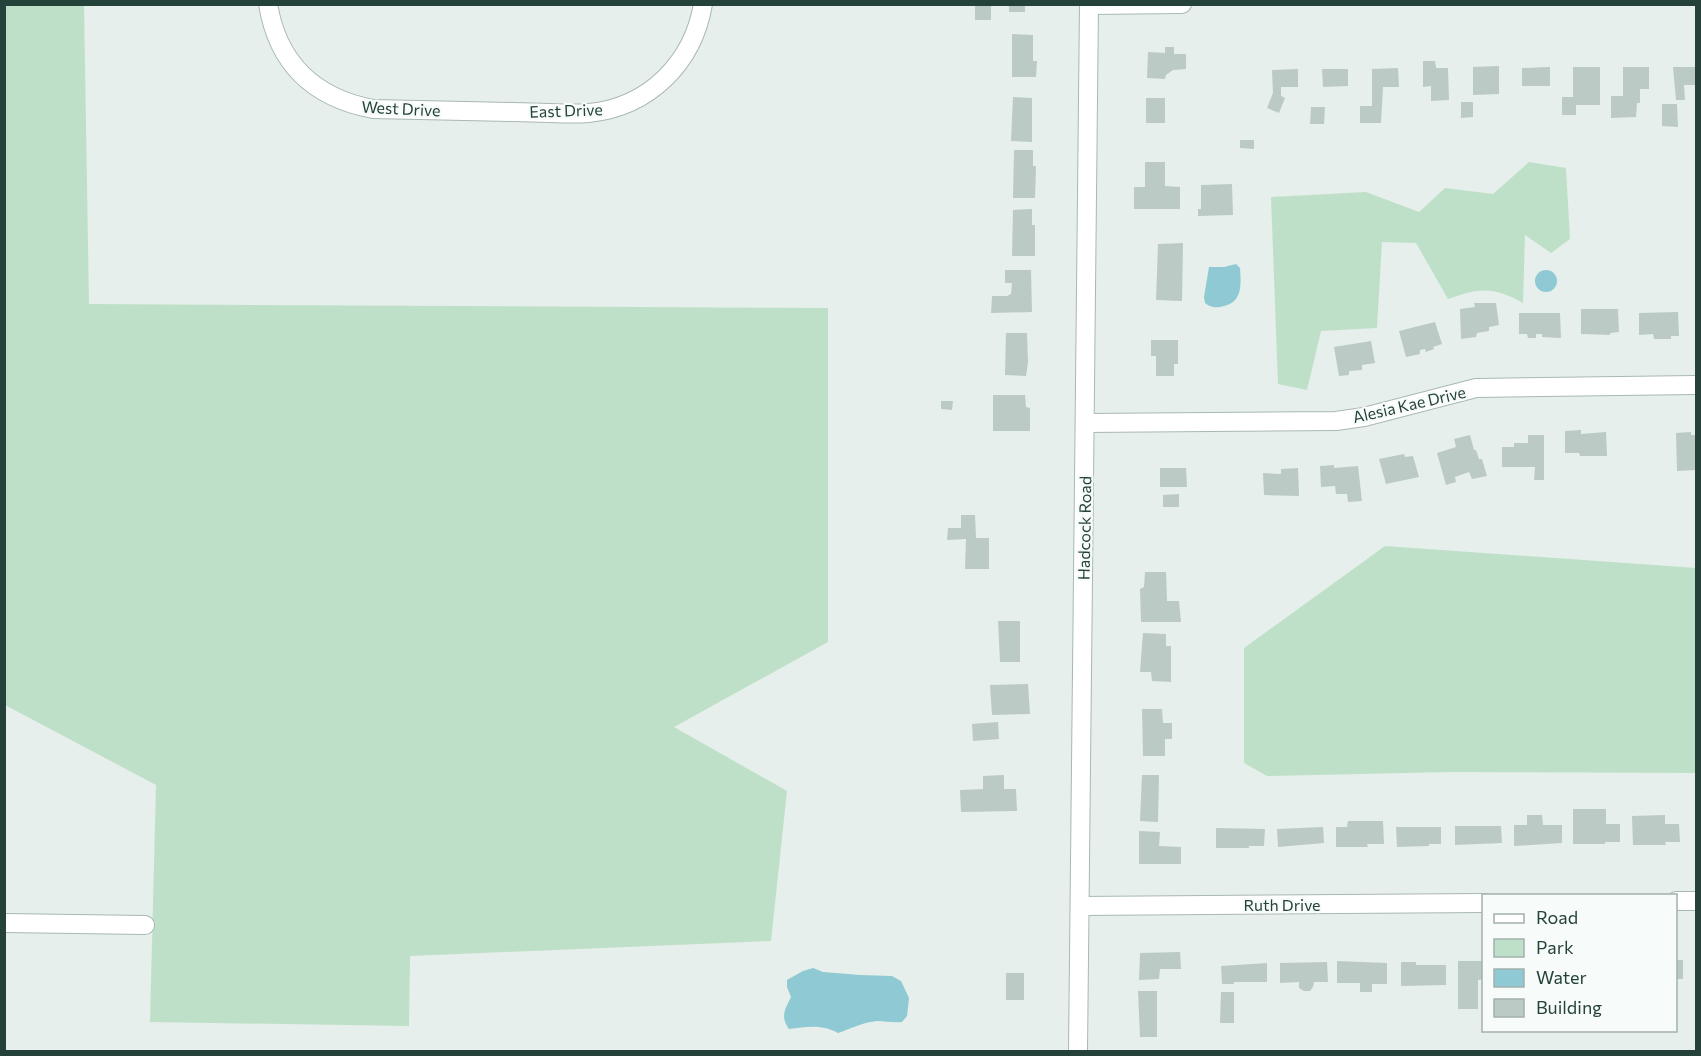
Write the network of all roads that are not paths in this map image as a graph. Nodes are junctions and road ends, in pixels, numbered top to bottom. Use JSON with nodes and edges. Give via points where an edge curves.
{"nodes":[{"id":1,"x":268,"y":4,"type":"edge"},
{"id":2,"x":703,"y":4,"type":"edge"},
{"id":3,"x":1182,"y":4,"type":"edge"},
{"id":4,"x":1089,"y":5,"type":"edge"},
{"id":5,"x":481,"y":111,"type":"joint"},
{"id":6,"x":1696,"y":385,"type":"edge"},
{"id":7,"x":1085,"y":423,"type":"junction"},
{"id":8,"x":1677,"y":901,"type":"edge"},
{"id":9,"x":1696,"y":901,"type":"edge"},
{"id":10,"x":1482,"y":903,"type":"edge"},
{"id":11,"x":1080,"y":906,"type":"junction"},
{"id":12,"x":4,"y":923,"type":"edge"},
{"id":13,"x":146,"y":925,"type":"dead end"},
{"id":14,"x":1078,"y":1052,"type":"edge"}],
"edges":[{"from":1,"to":5,"type":"street","name":"West Drive","via":[[278,42],[289,60],[310,82],[336,99],[373,109]]},
{"from":2,"to":5,"type":"street","name":"East Drive","via":[[689,48],[676,68],[645,95],[587,113]]},
{"from":3,"to":4,"type":"street"},
{"from":4,"to":7,"type":"street","name":"Hadcock Road"},
{"from":6,"to":7,"type":"street","name":"Alesia Kae Drive","via":[[1476,388],[1336,421]]},
{"from":7,"to":11,"type":"street","name":"Hadcock Road"},
{"from":8,"to":9,"type":"street"},
{"from":10,"to":11,"type":"street","name":"Ruth Drive"},
{"from":11,"to":14,"type":"street","name":"Hadcock Road"},
{"from":12,"to":13,"type":"street"}]}
